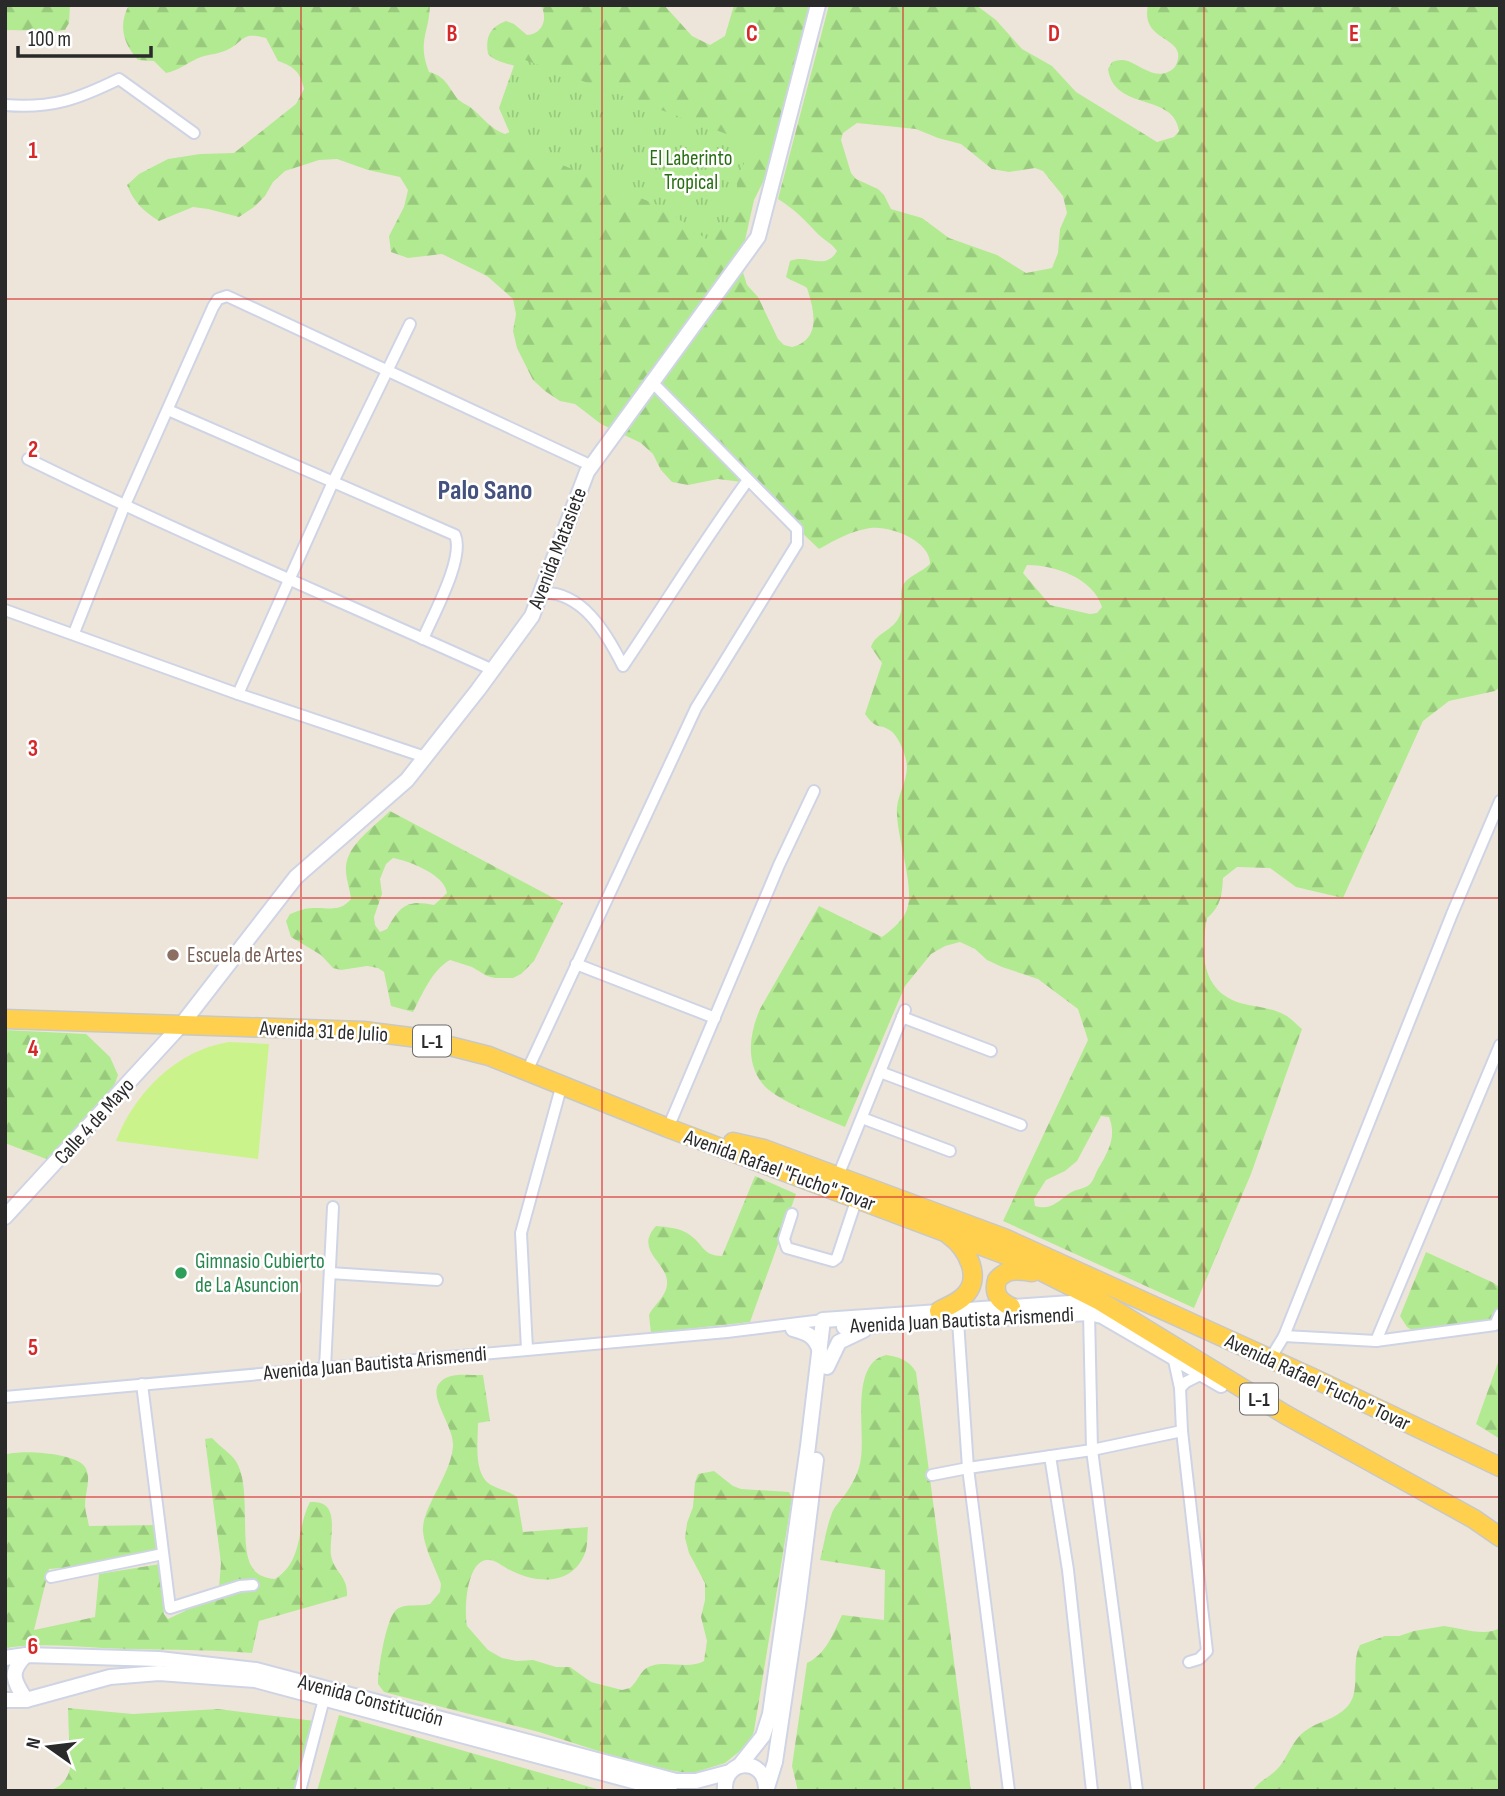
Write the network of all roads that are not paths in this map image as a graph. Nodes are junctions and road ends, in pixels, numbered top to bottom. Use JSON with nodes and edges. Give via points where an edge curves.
{"nodes":[{"id":1,"x":818,"y":5,"type":"edge"},
{"id":2,"x":5,"y":106,"type":"edge"},
{"id":3,"x":194,"y":133,"type":"dead end"},
{"id":4,"x":410,"y":324,"type":"dead end"},
{"id":5,"x":387,"y":372,"type":"junction"},
{"id":6,"x":651,"y":382,"type":"junction"},
{"id":7,"x":168,"y":410,"type":"junction"},
{"id":8,"x":28,"y":460,"type":"dead end"},
{"id":9,"x":592,"y":466,"type":"junction"},
{"id":10,"x":748,"y":480,"type":"junction"},
{"id":11,"x":333,"y":482,"type":"junction"},
{"id":12,"x":124,"y":507,"type":"junction"},
{"id":13,"x":290,"y":579,"type":"junction"},
{"id":14,"x":540,"y":593,"type":"junction"},
{"id":15,"x":5,"y":610,"type":"edge"},
{"id":16,"x":74,"y":633,"type":"junction"},
{"id":17,"x":423,"y":639,"type":"junction"},
{"id":18,"x":493,"y":670,"type":"junction"},
{"id":19,"x":239,"y":694,"type":"junction"},
{"id":20,"x":425,"y":757,"type":"junction"},
{"id":21,"x":814,"y":791,"type":"dead end"},
{"id":22,"x":1500,"y":801,"type":"edge"},
{"id":23,"x":576,"y":964,"type":"junction"},
{"id":24,"x":5,"y":1018,"type":"edge"},
{"id":25,"x":715,"y":1018,"type":"junction"},
{"id":26,"x":182,"y":1024,"type":"junction"},
{"id":27,"x":1500,"y":1045,"type":"edge"},
{"id":28,"x":991,"y":1051,"type":"dead end"},
{"id":29,"x":527,"y":1071,"type":"junction"},
{"id":30,"x":880,"y":1072,"type":"junction"},
{"id":31,"x":562,"y":1084,"type":"junction"},
{"id":32,"x":862,"y":1118,"type":"junction"},
{"id":33,"x":1021,"y":1125,"type":"dead end"},
{"id":34,"x":668,"y":1128,"type":"junction"},
{"id":35,"x":950,"y":1151,"type":"dead end"},
{"id":36,"x":838,"y":1176,"type":"junction"},
{"id":37,"x":857,"y":1198,"type":"junction"},
{"id":38,"x":333,"y":1207,"type":"dead end"},
{"id":39,"x":792,"y":1214,"type":"dead end"},
{"id":40,"x":5,"y":1217,"type":"edge"},
{"id":41,"x":940,"y":1229,"type":"junction"},
{"id":42,"x":330,"y":1273,"type":"junction"},
{"id":43,"x":1047,"y":1273,"type":"junction"},
{"id":44,"x":437,"y":1280,"type":"dead end"},
{"id":45,"x":1144,"y":1301,"type":"junction"},
{"id":46,"x":1011,"y":1307,"type":"junction"},
{"id":47,"x":1094,"y":1307,"type":"junction"},
{"id":48,"x":939,"y":1311,"type":"junction"},
{"id":49,"x":958,"y":1321,"type":"junction"},
{"id":50,"x":1498,"y":1322,"type":"edge"},
{"id":51,"x":827,"y":1324,"type":"junction"},
{"id":52,"x":871,"y":1326,"type":"junction"},
{"id":53,"x":793,"y":1329,"type":"junction"},
{"id":54,"x":745,"y":1330,"type":"junction"},
{"id":55,"x":1284,"y":1336,"type":"junction"},
{"id":56,"x":1376,"y":1341,"type":"junction"},
{"id":57,"x":527,"y":1349,"type":"junction"},
{"id":58,"x":820,"y":1350,"type":"junction"},
{"id":59,"x":1173,"y":1356,"type":"junction"},
{"id":60,"x":1270,"y":1359,"type":"junction"},
{"id":61,"x":325,"y":1367,"type":"junction"},
{"id":62,"x":827,"y":1367,"type":"junction"},
{"id":63,"x":1202,"y":1374,"type":"junction"},
{"id":64,"x":142,"y":1384,"type":"junction"},
{"id":65,"x":1180,"y":1388,"type":"junction"},
{"id":66,"x":5,"y":1397,"type":"edge"},
{"id":67,"x":1281,"y":1412,"type":"junction"},
{"id":68,"x":1182,"y":1431,"type":"junction"},
{"id":69,"x":1091,"y":1450,"type":"junction"},
{"id":70,"x":1050,"y":1456,"type":"junction"},
{"id":71,"x":1500,"y":1467,"type":"edge"},
{"id":72,"x":968,"y":1468,"type":"junction"},
{"id":73,"x":932,"y":1475,"type":"dead end"},
{"id":74,"x":1500,"y":1535,"type":"edge"},
{"id":75,"x":163,"y":1554,"type":"junction"},
{"id":76,"x":51,"y":1577,"type":"dead end"},
{"id":77,"x":253,"y":1585,"type":"dead end"},
{"id":78,"x":26,"y":1655,"type":"junction"},
{"id":79,"x":5,"y":1658,"type":"edge"},
{"id":80,"x":1189,"y":1662,"type":"dead end"},
{"id":81,"x":324,"y":1699,"type":"junction"},
{"id":82,"x":5,"y":1700,"type":"edge"},
{"id":83,"x":26,"y":1700,"type":"junction"},
{"id":84,"x":734,"y":1769,"type":"junction"},
{"id":85,"x":300,"y":1791,"type":"edge"},
{"id":86,"x":670,"y":1791,"type":"edge"},
{"id":87,"x":725,"y":1791,"type":"edge"},
{"id":88,"x":766,"y":1791,"type":"edge"},
{"id":89,"x":1009,"y":1791,"type":"edge"},
{"id":90,"x":1092,"y":1791,"type":"edge"},
{"id":91,"x":1137,"y":1791,"type":"edge"}],
"edges":[{"from":1,"to":6,"type":"street","name":"Avenida Matasiete","via":[[758,237]]},
{"from":2,"to":3,"type":"street","via":[[64,103],[119,79]]},
{"from":4,"to":5,"type":"street"},
{"from":5,"to":7,"type":"street","via":[[227,296],[213,307]]},
{"from":5,"to":9,"type":"street"},
{"from":5,"to":11,"type":"street"},
{"from":6,"to":9,"type":"street","name":"Avenida Matasiete"},
{"from":6,"to":10,"type":"street"},
{"from":7,"to":11,"type":"street"},
{"from":7,"to":12,"type":"street"},
{"from":8,"to":12,"type":"street"},
{"from":9,"to":14,"type":"street","name":"Avenida Matasiete"},
{"from":10,"to":14,"type":"street","via":[[623,666],[613,644],[586,610],[567,597]]},
{"from":10,"to":23,"type":"street","via":[[797,529],[797,544],[696,708]]},
{"from":11,"to":13,"type":"street"},
{"from":11,"to":17,"type":"street","via":[[455,535],[457,558]]},
{"from":12,"to":13,"type":"street"},
{"from":12,"to":16,"type":"street"},
{"from":13,"to":17,"type":"street"},
{"from":13,"to":19,"type":"street"},
{"from":14,"to":18,"type":"street","name":"Avenida Matasiete","via":[[532,616]]},
{"from":15,"to":16,"type":"street"},
{"from":16,"to":19,"type":"street"},
{"from":17,"to":18,"type":"street"},
{"from":18,"to":20,"type":"street","name":"Avenida Matasiete"},
{"from":19,"to":20,"type":"street"},
{"from":20,"to":26,"type":"street","name":"Avenida Matasiete","via":[[407,780],[296,877]]},
{"from":21,"to":25,"type":"street"},
{"from":22,"to":55,"type":"street"},
{"from":23,"to":25,"type":"street"},
{"from":23,"to":29,"type":"street"},
{"from":24,"to":26,"type":"main road","name":"Avenida 31 de Julio","number":"L-1"},
{"from":25,"to":34,"type":"street"},
{"from":26,"to":29,"type":"main road","name":"Avenida 31 de Julio","number":"L-1","via":[[393,1034],[469,1051]]},
{"from":26,"to":40,"type":"street","name":"Calle 4 de Mayo"},
{"from":27,"to":56,"type":"street"},
{"from":28,"to":30,"type":"street","via":[[904,1013]]},
{"from":29,"to":31,"type":"main road","name":"Avenida 31 de Julio","number":"L-1"},
{"from":30,"to":32,"type":"street"},
{"from":30,"to":33,"type":"street"},
{"from":31,"to":34,"type":"main road","name":"Avenida 31 de Julio","number":"L-1"},
{"from":31,"to":57,"type":"street","via":[[521,1233]]},
{"from":32,"to":35,"type":"street"},
{"from":32,"to":36,"type":"street"},
{"from":34,"to":36,"type":"main road","name":"Avenida Rafael \"Fucho\" Tovar","number":"L-1","via":[[764,1149]]},
{"from":34,"to":37,"type":"main road","name":"Avenida Rafael \"Fucho\" Tovar","number":"L-1"},
{"from":36,"to":45,"type":"main road","name":"Avenida Rafael \"Fucho\" Tovar","number":"L-1","via":[[1004,1238]]},
{"from":37,"to":39,"type":"street","via":[[833,1261],[787,1248],[784,1239]]},
{"from":37,"to":41,"type":"main road","name":"Avenida Rafael \"Fucho\" Tovar","number":"L-1"},
{"from":38,"to":42,"type":"street"},
{"from":41,"to":43,"type":"main road","name":"Avenida Rafael \"Fucho\" Tovar","number":"L-1"},
{"from":41,"to":48,"type":"main road","via":[[959,1242],[972,1265],[972,1283],[964,1297]]},
{"from":42,"to":44,"type":"street"},
{"from":42,"to":61,"type":"street"},
{"from":43,"to":46,"type":"main road","number":"L-1","via":[[1013,1269],[1001,1275],[996,1295]]},
{"from":43,"to":47,"type":"main road","name":"Avenida Rafael \"Fucho\" Tovar","number":"L-1"},
{"from":45,"to":47,"type":"main road"},
{"from":45,"to":60,"type":"main road","name":"Avenida Rafael \"Fucho\" Tovar","number":"L-1"},
{"from":46,"to":47,"type":"street","name":"Avenida Juan Bautista Arismendi","number":"L-1"},
{"from":46,"to":48,"type":"street","name":"Avenida Juan Bautista Arismendi","number":"L-1"},
{"from":47,"to":49,"type":"street","name":"Avenida Juan Bautista Arismendi","number":"L-1"},
{"from":47,"to":59,"type":"street","name":"Avenida Juan Bautista Arismendi","number":"L-1"},
{"from":47,"to":67,"type":"main road","name":"Avenida Rafael \"Fucho\" Tovar","number":"L-1"},
{"from":47,"to":69,"type":"street"},
{"from":48,"to":51,"type":"street","name":"Avenida Juan Bautista Arismendi","number":"L-1"},
{"from":49,"to":52,"type":"street","name":"Avenida Juan Bautista Arismendi","number":"L-1"},
{"from":49,"to":72,"type":"street"},
{"from":50,"to":56,"type":"street"},
{"from":51,"to":52,"type":"street","name":"Avenida Juan Bautista Arismendi","number":"L-1"},
{"from":51,"to":53,"type":"street","name":"Avenida Juan Bautista Arismendi","number":"L-1"},
{"from":51,"to":54,"type":"street","name":"Avenida Juan Bautista Arismendi","number":"L-1"},
{"from":51,"to":58,"type":"street"},
{"from":51,"to":62,"type":"street","number":"L-1"},
{"from":52,"to":62,"type":"street","number":"L-1","via":[[839,1342]]},
{"from":53,"to":54,"type":"street","name":"Avenida Juan Bautista Arismendi","number":"L-1"},
{"from":53,"to":58,"type":"street","via":[[808,1333]]},
{"from":54,"to":57,"type":"street","name":"Avenida Juan Bautista Arismendi","number":"L-1"},
{"from":55,"to":56,"type":"street"},
{"from":55,"to":60,"type":"street"},
{"from":57,"to":61,"type":"street","name":"Avenida Juan Bautista Arismendi","number":"L-1"},
{"from":58,"to":84,"type":"street","via":[[770,1714],[763,1737]]},
{"from":59,"to":63,"type":"street","name":"Avenida Juan Bautista Arismendi","number":"L-1"},
{"from":59,"to":65,"type":"street"},
{"from":60,"to":71,"type":"main road","name":"Avenida Rafael \"Fucho\" Tovar","number":"L-1"},
{"from":61,"to":64,"type":"street","name":"Avenida Juan Bautista Arismendi","number":"L-1"},
{"from":62,"to":88,"type":"street","number":"L-1","via":[[798,1605],[775,1762]]},
{"from":63,"to":65,"type":"street"},
{"from":63,"to":67,"type":"street","name":"Avenida Juan Bautista Arismendi","number":"L-1"},
{"from":64,"to":66,"type":"street","name":"Avenida Juan Bautista Arismendi","number":"L-1"},
{"from":64,"to":75,"type":"street"},
{"from":65,"to":68,"type":"street"},
{"from":67,"to":74,"type":"main road","name":"Avenida Rafael \"Fucho\" Tovar","number":"L-1"},
{"from":68,"to":69,"type":"street"},
{"from":68,"to":80,"type":"street","via":[[1207,1651]]},
{"from":69,"to":70,"type":"street"},
{"from":69,"to":91,"type":"street"},
{"from":70,"to":72,"type":"street"},
{"from":70,"to":90,"type":"street","via":[[1068,1570]]},
{"from":72,"to":73,"type":"street"},
{"from":72,"to":89,"type":"street"},
{"from":75,"to":76,"type":"street"},
{"from":75,"to":77,"type":"street","via":[[170,1608]]},
{"from":78,"to":79,"type":"street","name":"Avenida Constitución"},
{"from":78,"to":83,"type":"street","via":[[14,1675]]},
{"from":78,"to":84,"type":"street","name":"Avenida Constitución","via":[[159,1659],[256,1670],[676,1781],[696,1781]]},
{"from":81,"to":83,"type":"street","name":"Avenida Constitución","via":[[256,1680],[159,1673],[110,1677]]},
{"from":81,"to":85,"type":"street"},
{"from":81,"to":86,"type":"street","name":"Avenida Constitución"},
{"from":82,"to":83,"type":"street","name":"Avenida Constitución"},
{"from":84,"to":87,"type":"street","via":[[726,1779]]},
{"from":84,"to":88,"type":"street","number":"L-1","via":[[755,1767],[766,1780]]}]}
